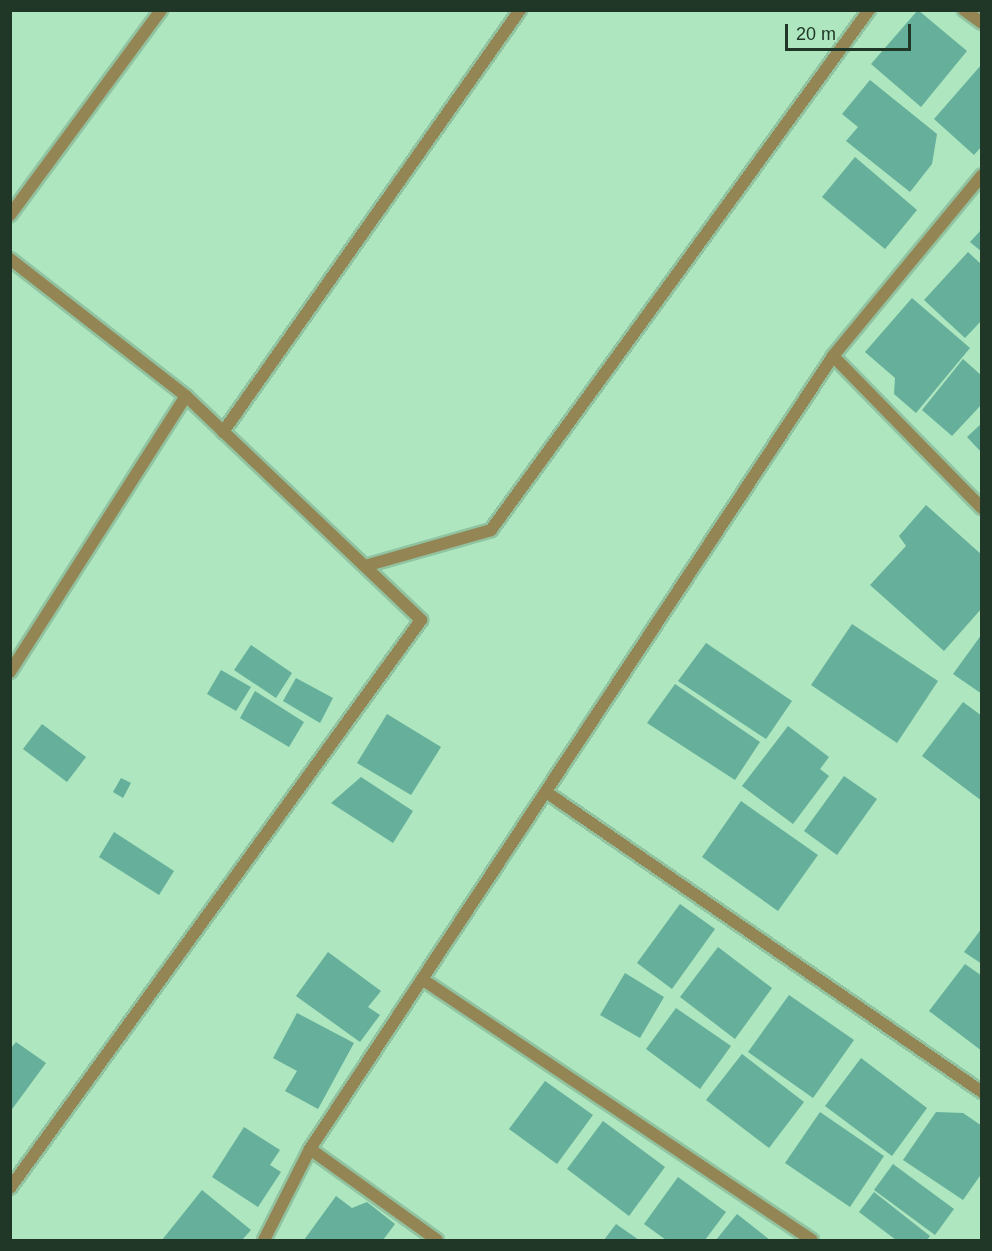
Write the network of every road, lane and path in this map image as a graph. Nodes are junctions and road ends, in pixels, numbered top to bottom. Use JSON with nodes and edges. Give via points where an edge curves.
{"nodes":[{"id":1,"x":160,"y":10,"type":"edge"},
{"id":2,"x":520,"y":10,"type":"edge"},
{"id":3,"x":869,"y":10,"type":"edge"},
{"id":4,"x":964,"y":10,"type":"edge"},
{"id":5,"x":981,"y":23,"type":"edge"},
{"id":6,"x":981,"y":175,"type":"edge"},
{"id":7,"x":10,"y":215,"type":"edge"},
{"id":8,"x":10,"y":259,"type":"edge"},
{"id":9,"x":833,"y":356,"type":"junction"},
{"id":10,"x":186,"y":396,"type":"junction"},
{"id":11,"x":223,"y":432,"type":"junction"},
{"id":12,"x":981,"y":508,"type":"edge"},
{"id":13,"x":364,"y":566,"type":"junction"},
{"id":14,"x":10,"y":672,"type":"edge"},
{"id":15,"x":546,"y":792,"type":"junction"},
{"id":16,"x":422,"y":979,"type":"junction"},
{"id":17,"x":981,"y":1092,"type":"edge"},
{"id":18,"x":310,"y":1149,"type":"junction"},
{"id":19,"x":10,"y":1188,"type":"edge"},
{"id":20,"x":264,"y":1240,"type":"edge"},
{"id":21,"x":437,"y":1240,"type":"edge"},
{"id":22,"x":812,"y":1240,"type":"edge"}],
"edges":[{"from":1,"to":7,"type":"street"},
{"from":2,"to":11,"type":"street"},
{"from":3,"to":13,"type":"street","via":[[491,530]]},
{"from":4,"to":5,"type":"street"},
{"from":6,"to":9,"type":"street"},
{"from":8,"to":10,"type":"street"},
{"from":9,"to":12,"type":"street"},
{"from":9,"to":15,"type":"street"},
{"from":10,"to":11,"type":"street"},
{"from":10,"to":14,"type":"street"},
{"from":11,"to":13,"type":"street"},
{"from":13,"to":19,"type":"street","via":[[421,620]]},
{"from":15,"to":16,"type":"street"},
{"from":15,"to":17,"type":"street"},
{"from":16,"to":18,"type":"street"},
{"from":16,"to":22,"type":"street"},
{"from":18,"to":20,"type":"street"},
{"from":18,"to":21,"type":"street"}]}
